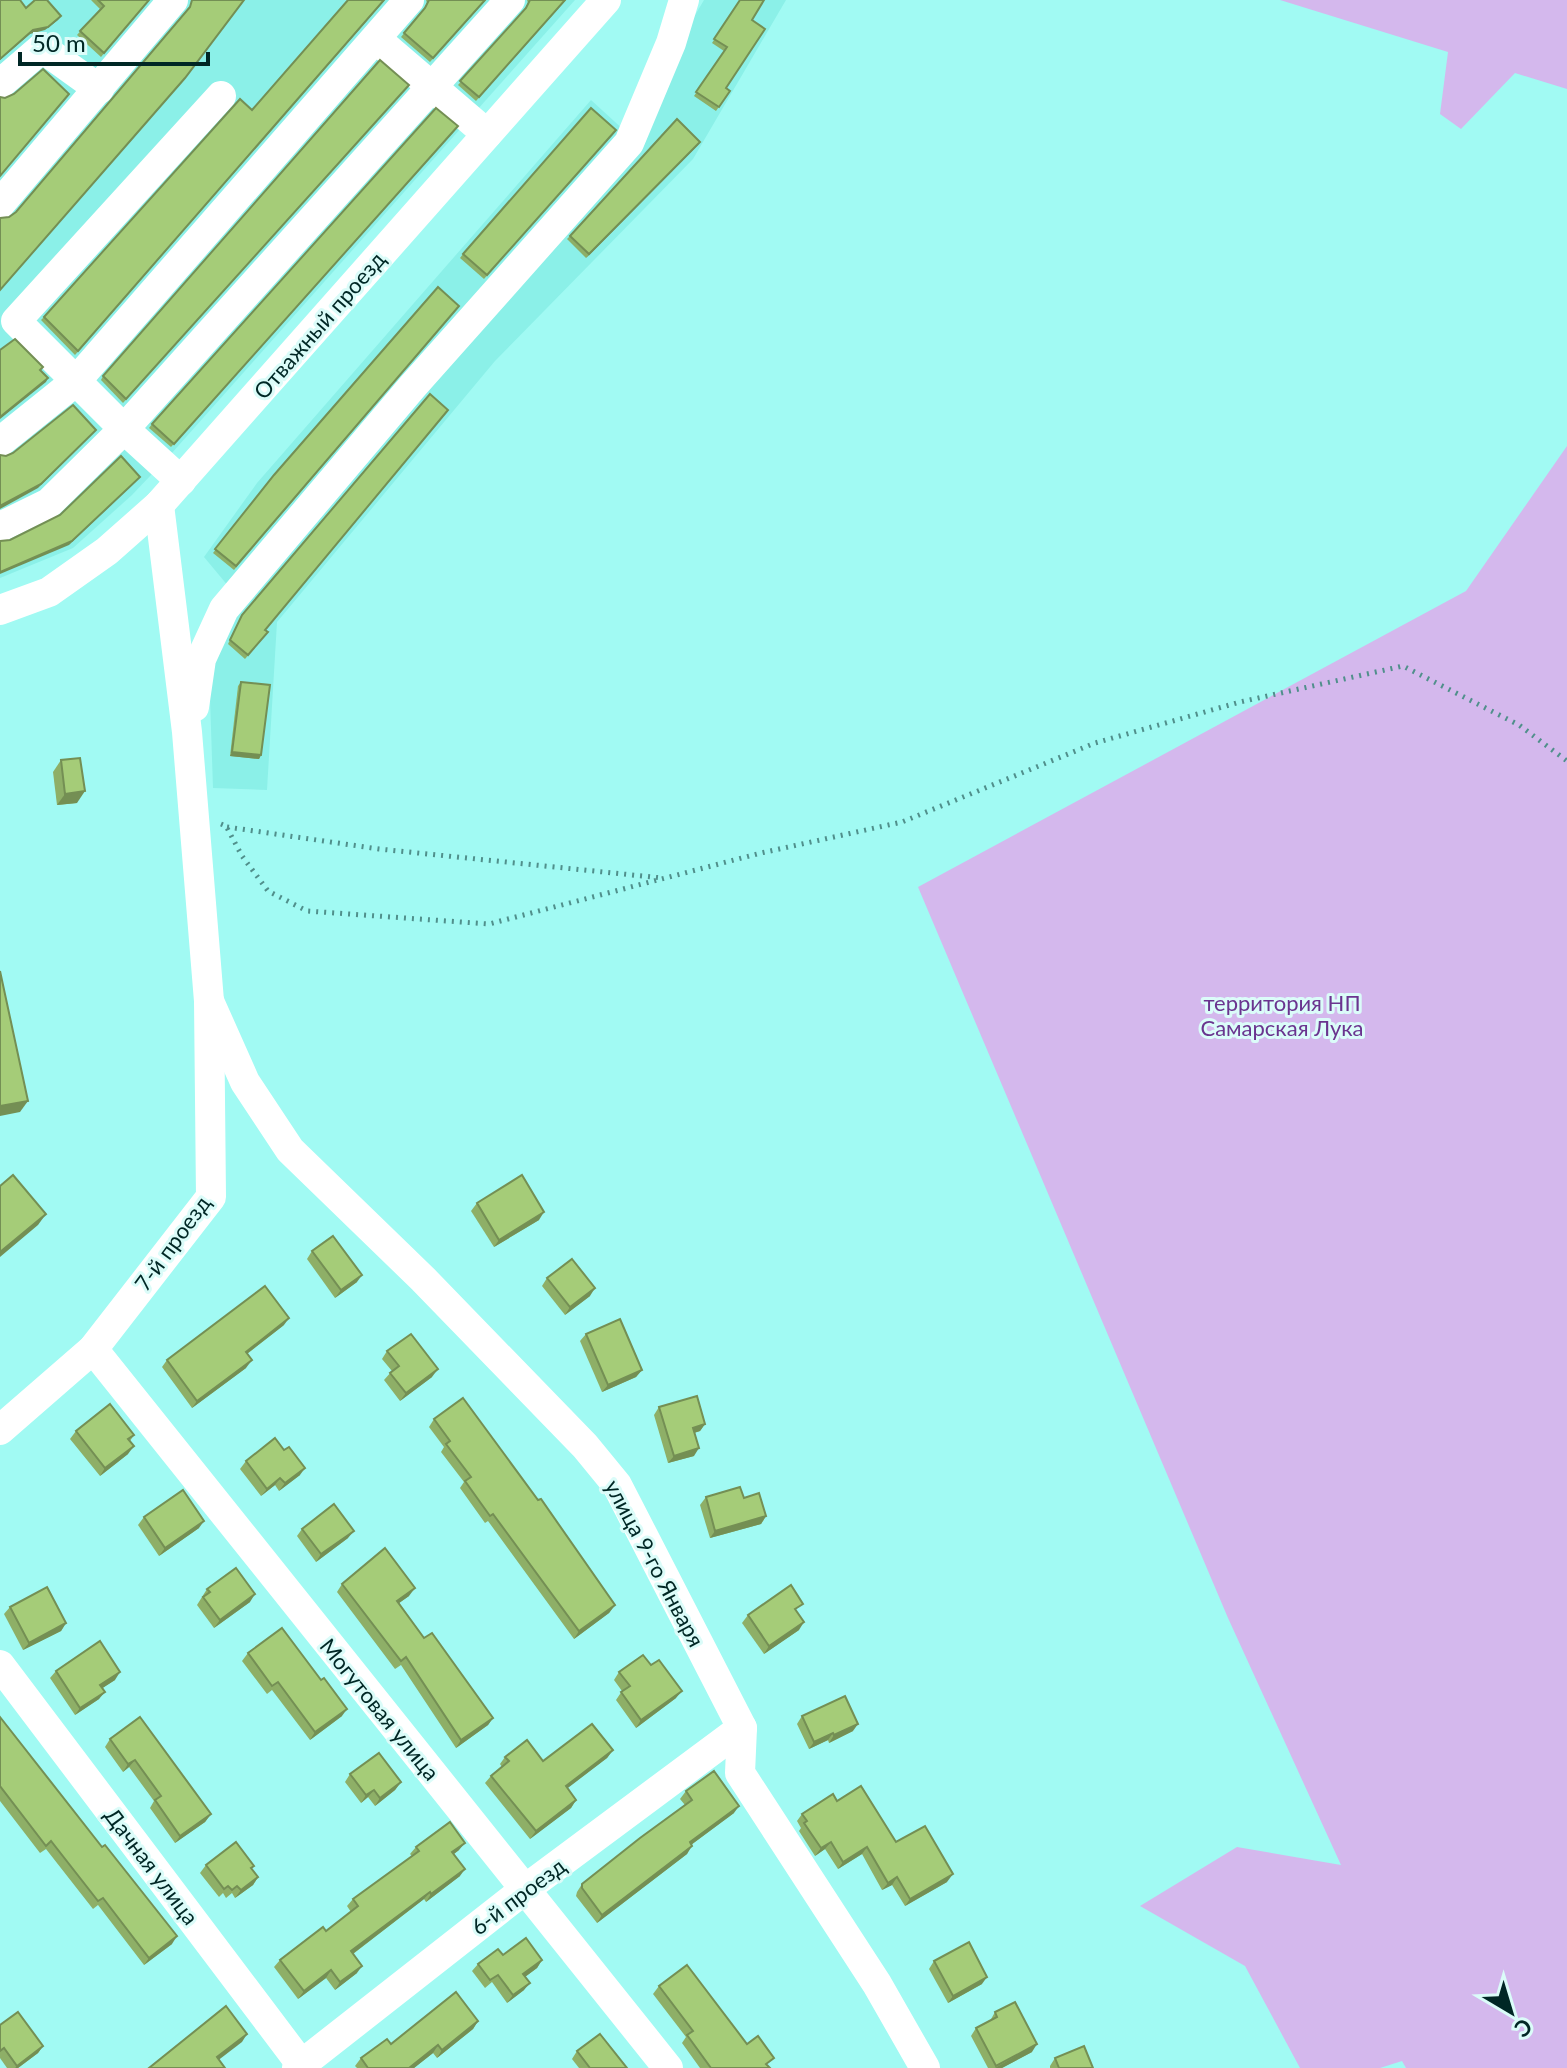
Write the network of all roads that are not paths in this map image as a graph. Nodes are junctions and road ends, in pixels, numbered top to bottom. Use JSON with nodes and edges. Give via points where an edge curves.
{"nodes":[{"id":1,"x":173,"y":0,"type":"edge"},
{"id":2,"x":409,"y":0,"type":"edge"},
{"id":3,"x":510,"y":0,"type":"edge"},
{"id":4,"x":606,"y":0,"type":"edge"},
{"id":5,"x":684,"y":0,"type":"edge"},
{"id":6,"x":376,"y":39,"type":"junction"},
{"id":7,"x":0,"y":84,"type":"edge"},
{"id":8,"x":431,"y":86,"type":"junction"},
{"id":9,"x":99,"y":89,"type":"junction"},
{"id":10,"x":221,"y":96,"type":"dead end"},
{"id":11,"x":487,"y":134,"type":"junction"},
{"id":12,"x":0,"y":204,"type":"edge"},
{"id":13,"x":76,"y":381,"type":"junction"},
{"id":14,"x":124,"y":429,"type":"junction"},
{"id":15,"x":0,"y":442,"type":"edge"},
{"id":16,"x":181,"y":481,"type":"junction"},
{"id":17,"x":159,"y":505,"type":"junction"},
{"id":18,"x":0,"y":527,"type":"edge"},
{"id":19,"x":0,"y":610,"type":"edge"},
{"id":20,"x":187,"y":732,"type":"junction"},
{"id":21,"x":209,"y":1001,"type":"junction"},
{"id":22,"x":93,"y":1349,"type":"junction"},
{"id":23,"x":0,"y":1430,"type":"edge"},
{"id":24,"x":0,"y":1665,"type":"edge"},
{"id":25,"x":742,"y":1728,"type":"junction"},
{"id":26,"x":524,"y":1890,"type":"junction"},
{"id":27,"x":301,"y":2067,"type":"edge"},
{"id":28,"x":668,"y":2068,"type":"edge"},
{"id":29,"x":925,"y":2068,"type":"edge"}],
"edges":[{"from":1,"to":9,"type":"street"},
{"from":2,"to":6,"type":"street"},
{"from":3,"to":8,"type":"street"},
{"from":4,"to":11,"type":"street","name":"Отважный проезд"},
{"from":5,"to":20,"type":"street","via":[[629,143],[224,609],[201,659]]},
{"from":6,"to":8,"type":"street"},
{"from":6,"to":13,"type":"street"},
{"from":7,"to":9,"type":"street","via":[[42,48]]},
{"from":8,"to":11,"type":"street"},
{"from":8,"to":14,"type":"street"},
{"from":9,"to":12,"type":"street"},
{"from":10,"to":13,"type":"street","via":[[16,321]]},
{"from":11,"to":16,"type":"street","name":"Отважный проезд"},
{"from":13,"to":14,"type":"street"},
{"from":13,"to":15,"type":"street"},
{"from":14,"to":16,"type":"street"},
{"from":14,"to":18,"type":"street","via":[[49,503]]},
{"from":16,"to":17,"type":"street","name":"Отважный проезд"},
{"from":17,"to":19,"type":"street","name":"Отважный проезд","via":[[49,592]]},
{"from":17,"to":20,"type":"street","name":"7-й проезд"},
{"from":20,"to":21,"type":"street","name":"7-й проезд"},
{"from":21,"to":22,"type":"street","name":"7-й проезд","via":[[211,1197]]},
{"from":21,"to":25,"type":"street","name":"улица 9-го Января","via":[[245,1082],[290,1150],[423,1279],[617,1485]]},
{"from":22,"to":23,"type":"street","name":"7-й проезд"},
{"from":22,"to":26,"type":"street","name":"Могутовая улица"},
{"from":24,"to":27,"type":"street","name":"Дачная улица"},
{"from":25,"to":26,"type":"street","name":"6-й проезд"},
{"from":25,"to":29,"type":"street","name":"улица 9-го Января","via":[[740,1773]]},
{"from":26,"to":27,"type":"street","name":"6-й проезд"},
{"from":26,"to":28,"type":"street","name":"Могутовая улица"}]}
